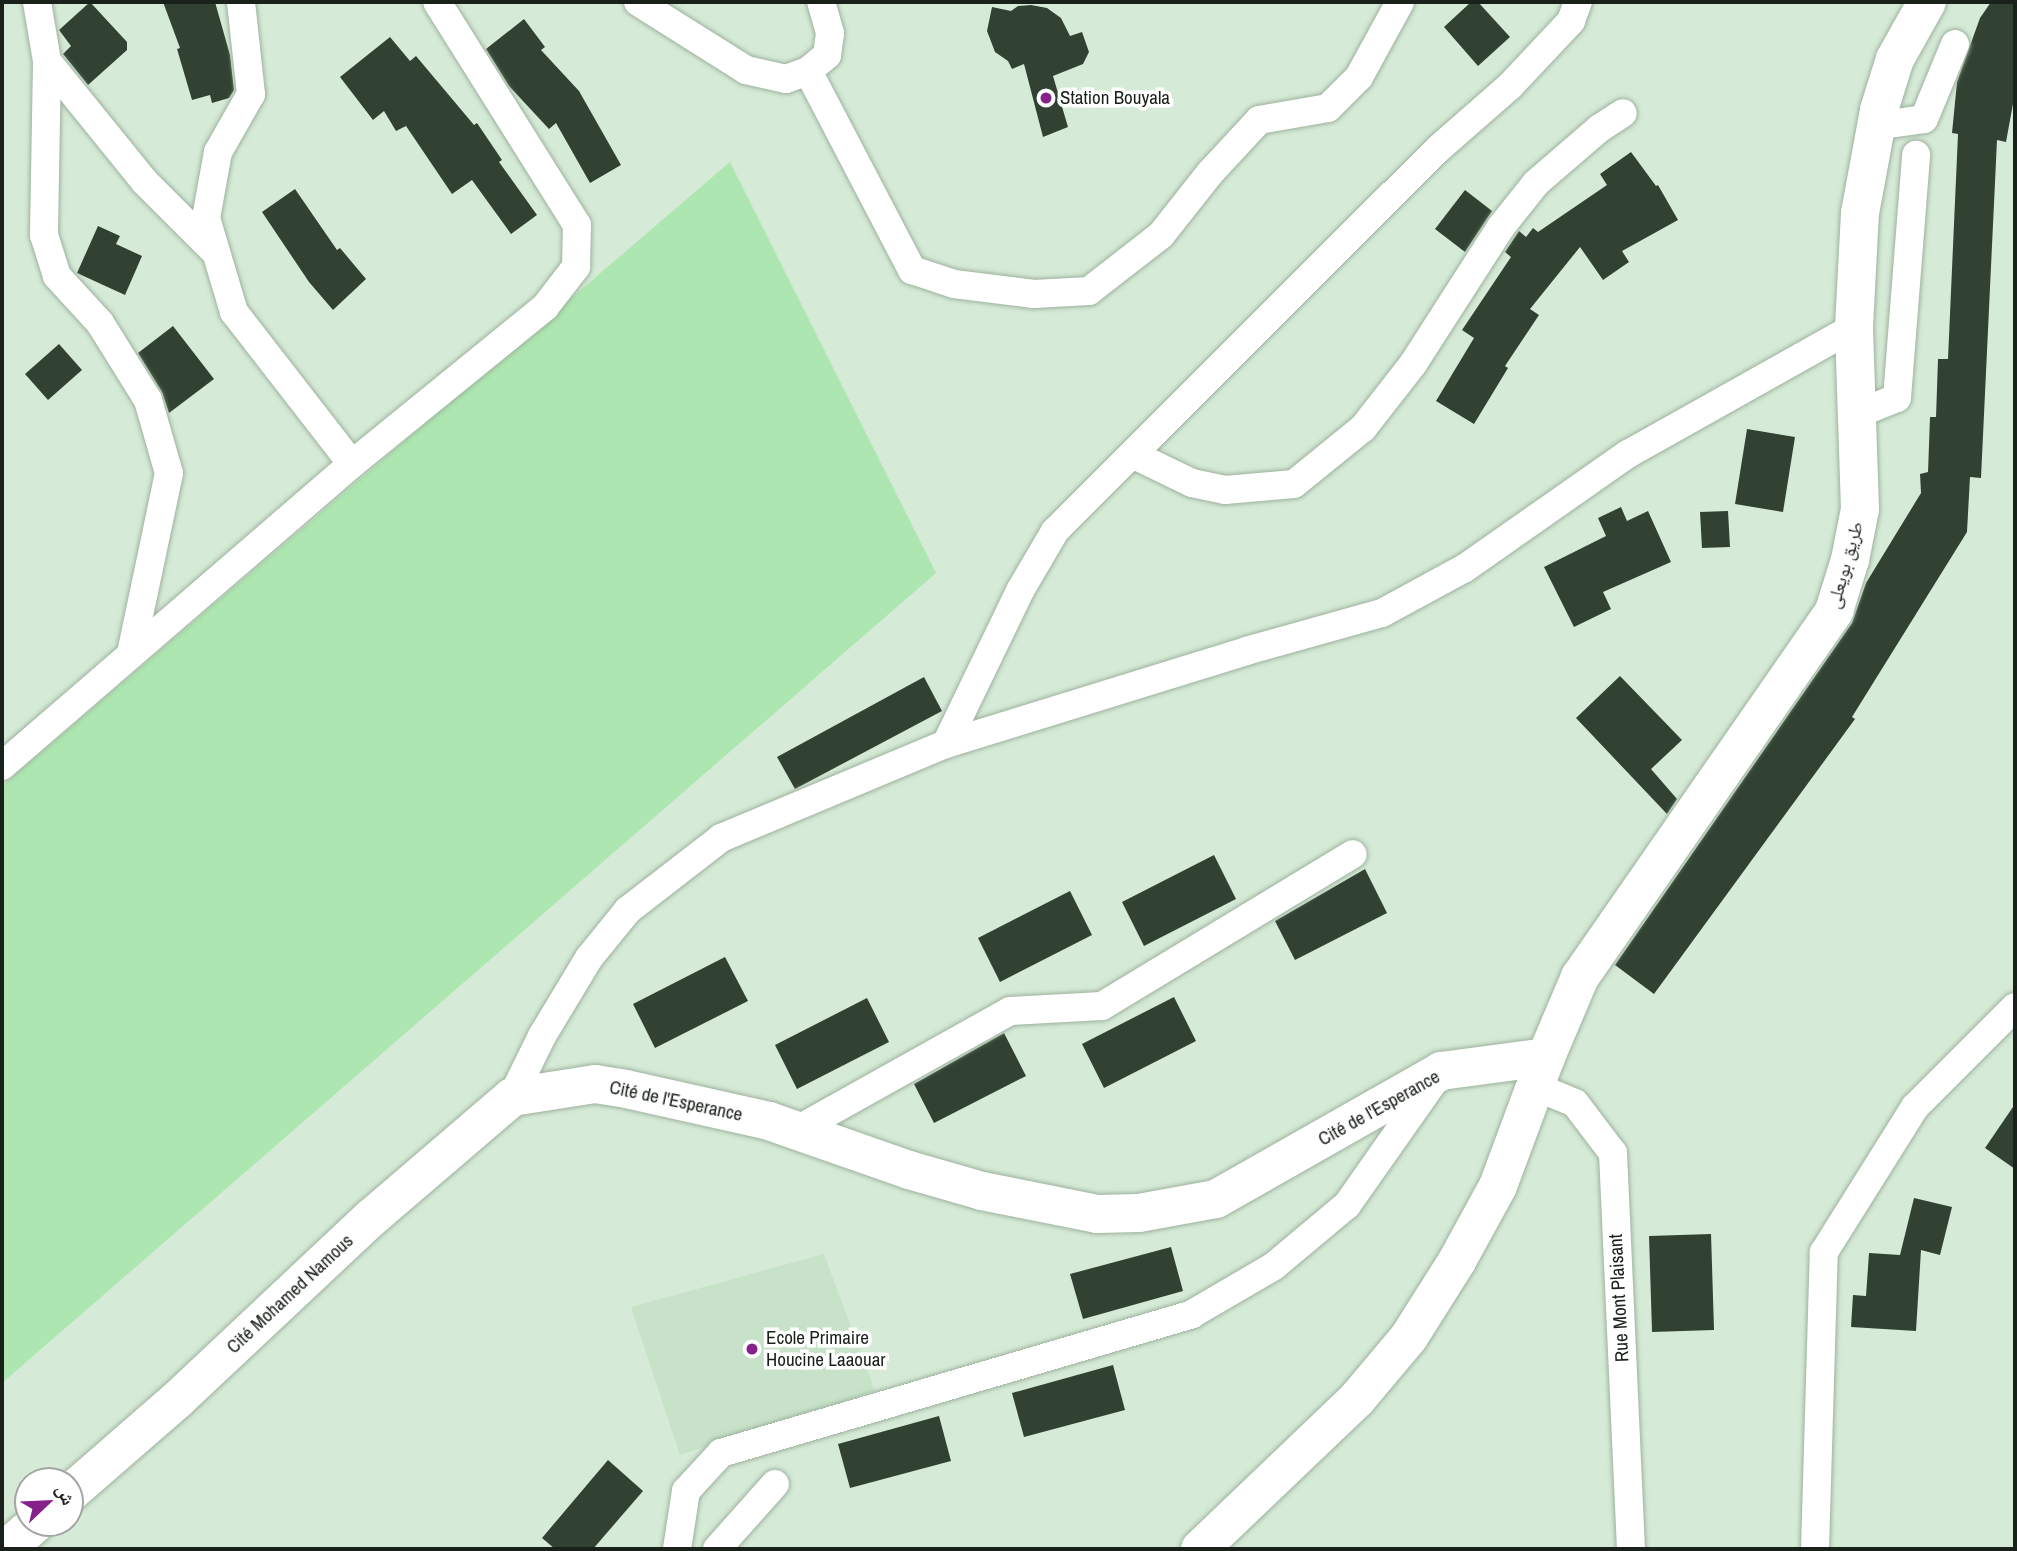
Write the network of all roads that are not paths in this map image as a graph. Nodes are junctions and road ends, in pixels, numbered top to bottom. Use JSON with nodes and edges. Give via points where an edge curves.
{"nodes":[{"id":1,"x":37,"y":2,"type":"edge"},
{"id":2,"x":241,"y":2,"type":"edge"},
{"id":3,"x":437,"y":2,"type":"edge"},
{"id":4,"x":638,"y":2,"type":"edge"},
{"id":5,"x":821,"y":2,"type":"edge"},
{"id":6,"x":1400,"y":2,"type":"edge"},
{"id":7,"x":1578,"y":2,"type":"edge"},
{"id":8,"x":1927,"y":2,"type":"edge"},
{"id":9,"x":1955,"y":44,"type":"dead end"},
{"id":10,"x":47,"y":61,"type":"junction"},
{"id":11,"x":807,"y":71,"type":"junction"},
{"id":12,"x":1623,"y":113,"type":"dead end"},
{"id":13,"x":1875,"y":125,"type":"junction"},
{"id":14,"x":1916,"y":155,"type":"dead end"},
{"id":15,"x":217,"y":254,"type":"junction"},
{"id":16,"x":1854,"y":327,"type":"junction"},
{"id":17,"x":1857,"y":414,"type":"junction"},
{"id":18,"x":1134,"y":455,"type":"junction"},
{"id":19,"x":352,"y":464,"type":"junction"},
{"id":20,"x":131,"y":654,"type":"junction"},
{"id":21,"x":946,"y":744,"type":"junction"},
{"id":22,"x":2,"y":766,"type":"edge"},
{"id":23,"x":1353,"y":855,"type":"dead end"},
{"id":24,"x":2015,"y":1007,"type":"edge"},
{"id":25,"x":1441,"y":1071,"type":"junction"},
{"id":26,"x":1540,"y":1071,"type":"junction"},
{"id":27,"x":512,"y":1097,"type":"junction"},
{"id":28,"x":797,"y":1130,"type":"junction"},
{"id":29,"x":84,"y":1481,"type":"edge"},
{"id":30,"x":775,"y":1484,"type":"dead end"},
{"id":31,"x":20,"y":1537,"type":"edge"},
{"id":32,"x":6,"y":1549,"type":"edge"},
{"id":33,"x":677,"y":1549,"type":"edge"},
{"id":34,"x":717,"y":1549,"type":"edge"},
{"id":35,"x":1200,"y":1549,"type":"edge"},
{"id":36,"x":1631,"y":1549,"type":"edge"},
{"id":37,"x":1815,"y":1549,"type":"edge"}],
"edges":[{"from":1,"to":10,"type":"street"},
{"from":2,"to":15,"type":"street","via":[[251,93],[218,152],[206,218]]},
{"from":3,"to":19,"type":"street","via":[[577,225],[576,267],[545,307]]},
{"from":4,"to":11,"type":"street","via":[[746,70],[786,79]]},
{"from":5,"to":11,"type":"street","via":[[830,33],[827,55]]},
{"from":6,"to":11,"type":"street","via":[[1359,77],[1328,108],[1259,120],[1161,234],[1090,291],[1034,295],[954,284],[912,270]]},
{"from":7,"to":18,"type":"street","via":[[1571,21],[1510,86],[1438,149]]},
{"from":8,"to":13,"type":"main road","name":"طريق بويعلى","via":[[1895,59]]},
{"from":9,"to":13,"type":"street","via":[[1924,119]]},
{"from":10,"to":15,"type":"street","via":[[145,182]]},
{"from":10,"to":20,"type":"street","via":[[44,235],[57,276],[100,323],[148,400],[169,473]]},
{"from":12,"to":18,"type":"street","via":[[1536,183],[1501,227],[1413,364],[1363,428],[1294,484],[1226,490],[1192,483]]},
{"from":13,"to":16,"type":"main road","name":"طريق بويعلى","via":[[1860,213]]},
{"from":14,"to":17,"type":"street","via":[[1897,398]]},
{"from":15,"to":19,"type":"street","via":[[234,312]]},
{"from":16,"to":17,"type":"main road","name":"طريق بويعلى"},
{"from":16,"to":21,"type":"street","via":[[1628,454],[1465,568],[1382,613]]},
{"from":17,"to":26,"type":"main road","name":"طريق بويعلى","via":[[1860,509],[1834,611],[1580,977]]},
{"from":18,"to":21,"type":"street","via":[[1055,531],[1021,589]]},
{"from":19,"to":20,"type":"street"},
{"from":20,"to":22,"type":"street"},
{"from":21,"to":27,"type":"street","via":[[721,838],[628,910],[589,958]]},
{"from":23,"to":28,"type":"street","via":[[1102,1006],[1010,1011]]},
{"from":24,"to":37,"type":"street","via":[[1915,1107],[1824,1252]]},
{"from":25,"to":26,"type":"main road","name":"Cité de l'Esperance"},
{"from":25,"to":28,"type":"main road","name":"Cité de l'Esperance","via":[[1216,1199],[1139,1213],[1097,1214],[982,1191]]},
{"from":25,"to":33,"type":"street","via":[[1347,1205],[1274,1266],[1192,1314],[721,1453],[685,1490]]},
{"from":26,"to":35,"type":"main road","via":[[1498,1186],[1409,1336],[1357,1399]]},
{"from":26,"to":36,"type":"street","name":"Rue Mont Plaisant","via":[[1575,1103],[1613,1153]]},
{"from":27,"to":28,"type":"main road","name":"Cité de l'Esperance","via":[[595,1084]]},
{"from":27,"to":29,"type":"main road","name":"Cité Mohamed Namous","via":[[371,1218]]},
{"from":30,"to":34,"type":"street"},
{"from":31,"to":32,"type":"main road"}]}
